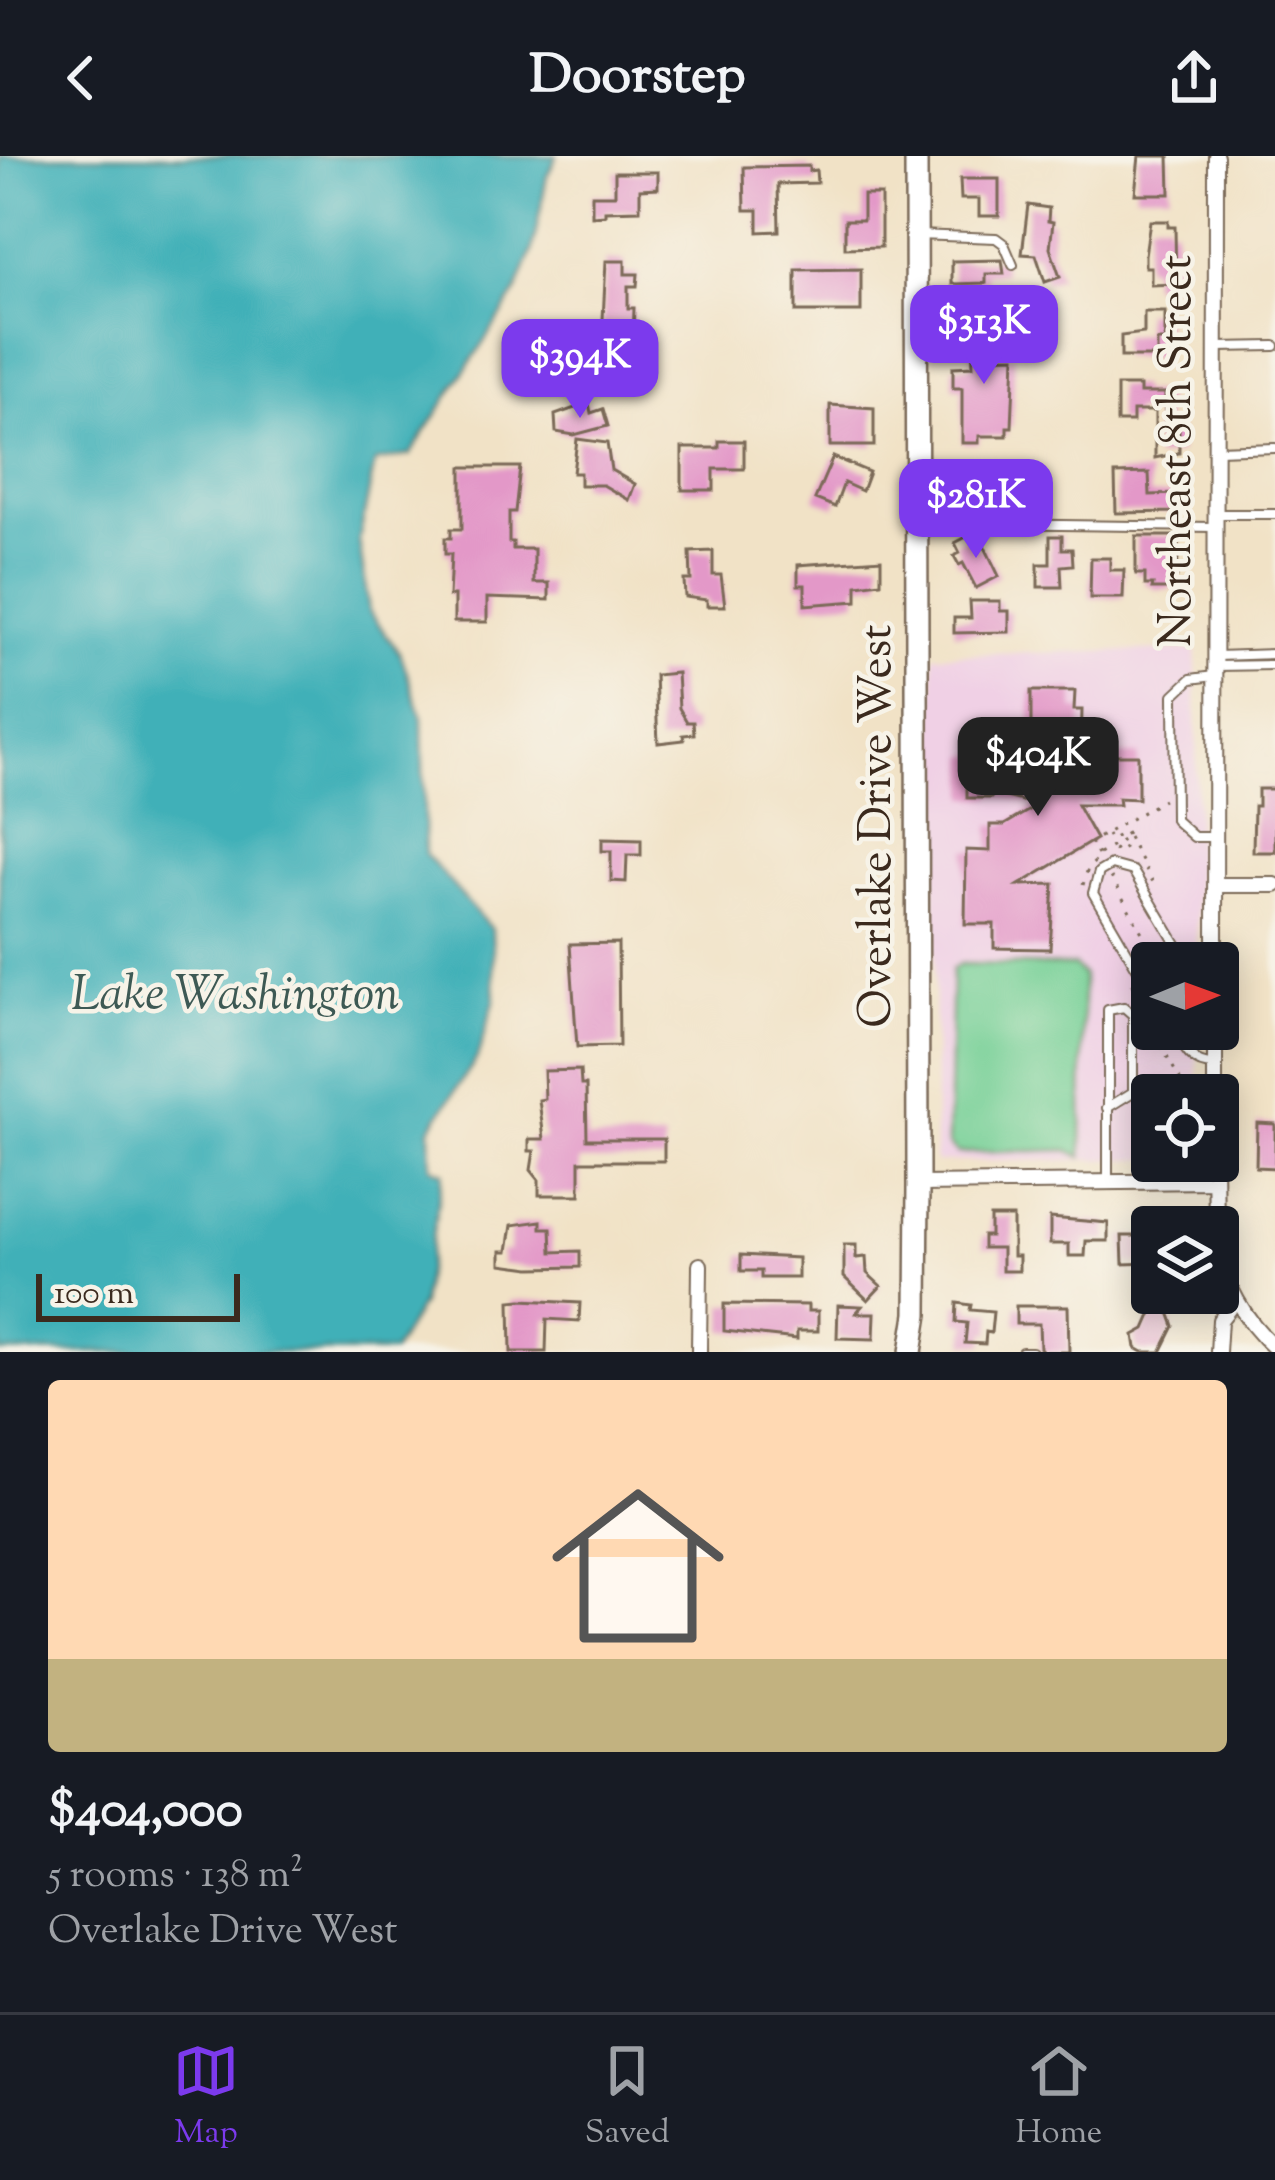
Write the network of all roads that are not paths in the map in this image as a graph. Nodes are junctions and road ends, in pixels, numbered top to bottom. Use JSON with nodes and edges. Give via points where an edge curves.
{"nodes":[{"id":1,"x":916,"y":156,"type":"edge"},
{"id":2,"x":1216,"y":156,"type":"edge"},
{"id":3,"x":916,"y":235,"type":"junction"},
{"id":4,"x":1013,"y":265,"type":"dead end"},
{"id":5,"x":1275,"y":346,"type":"edge"},
{"id":6,"x":1214,"y":347,"type":"junction"},
{"id":7,"x":1275,"y":448,"type":"edge"},
{"id":8,"x":1214,"y":450,"type":"junction"},
{"id":9,"x":1275,"y":514,"type":"edge"},
{"id":10,"x":1214,"y":520,"type":"junction"},
{"id":11,"x":917,"y":523,"type":"junction"},
{"id":12,"x":1275,"y":655,"type":"edge"},
{"id":13,"x":1275,"y":665,"type":"edge"},
{"id":14,"x":1215,"y":666,"type":"junction"},
{"id":15,"x":1215,"y":837,"type":"junction"},
{"id":16,"x":1275,"y":885,"type":"edge"},
{"id":17,"x":1216,"y":886,"type":"junction"},
{"id":18,"x":1175,"y":942,"type":"edge"},
{"id":19,"x":1215,"y":942,"type":"edge"},
{"id":20,"x":1131,"y":958,"type":"edge"},
{"id":21,"x":1186,"y":1050,"type":"edge"},
{"id":22,"x":1215,"y":1050,"type":"edge"},
{"id":23,"x":1215,"y":1065,"type":"junction"},
{"id":24,"x":1215,"y":1074,"type":"edge"},
{"id":25,"x":1107,"y":1108,"type":"junction"},
{"id":26,"x":1108,"y":1182,"type":"junction"},
{"id":27,"x":1131,"y":1182,"type":"edge"},
{"id":28,"x":918,"y":1184,"type":"junction"},
{"id":29,"x":700,"y":1265,"type":"dead end"},
{"id":30,"x":1239,"y":1304,"type":"edge"},
{"id":31,"x":1225,"y":1314,"type":"edge"},
{"id":32,"x":1275,"y":1348,"type":"edge"},
{"id":33,"x":699,"y":1352,"type":"edge"},
{"id":34,"x":911,"y":1352,"type":"edge"},
{"id":35,"x":1022,"y":1352,"type":"edge"},
{"id":36,"x":1032,"y":1352,"type":"edge"},
{"id":37,"x":1218,"y":1352,"type":"edge"}],
"edges":[{"from":1,"to":3,"type":"street","name":"Overlake Drive West"},
{"from":2,"to":6,"type":"street","name":"Northeast 8th Street"},
{"from":3,"to":4,"type":"lane","via":[[997,238]]},
{"from":3,"to":11,"type":"street","name":"Overlake Drive West"},
{"from":5,"to":6,"type":"lane"},
{"from":6,"to":8,"type":"street","name":"Northeast 8th Street"},
{"from":7,"to":8,"type":"lane"},
{"from":8,"to":10,"type":"street","name":"Northeast 8th Street"},
{"from":9,"to":10,"type":"lane"},
{"from":10,"to":11,"type":"lane"},
{"from":10,"to":14,"type":"street","name":"Northeast 8th Street"},
{"from":11,"to":28,"type":"street","name":"Overlake Drive West"},
{"from":12,"to":14,"type":"lane"},
{"from":13,"to":14,"type":"lane"},
{"from":14,"to":15,"type":"street","name":"Northeast 8th Street"},
{"from":14,"to":15,"type":"lane","via":[[1178,689],[1174,716],[1175,820],[1194,837]]},
{"from":15,"to":17,"type":"street","name":"Northeast 8th Street"},
{"from":16,"to":17,"type":"street"},
{"from":17,"to":19,"type":"street","name":"Northeast 8th Street"},
{"from":18,"to":20,"type":"lane","via":[[1133,871],[1111,866],[1099,872],[1093,893]]},
{"from":21,"to":23,"type":"lane","via":[[1200,1065]]},
{"from":22,"to":23,"type":"street"},
{"from":23,"to":24,"type":"street"},
{"from":25,"to":25,"type":"lane","via":[[1133,1092],[1133,1015],[1124,1006],[1108,1010]]},
{"from":25,"to":26,"type":"lane"},
{"from":26,"to":27,"type":"street"},
{"from":26,"to":28,"type":"street"},
{"from":28,"to":34,"type":"street","name":"Overlake Drive West"},
{"from":29,"to":33,"type":"street"},
{"from":30,"to":32,"type":"street"},
{"from":31,"to":37,"type":"street"},
{"from":35,"to":36,"type":"lane"}]}
